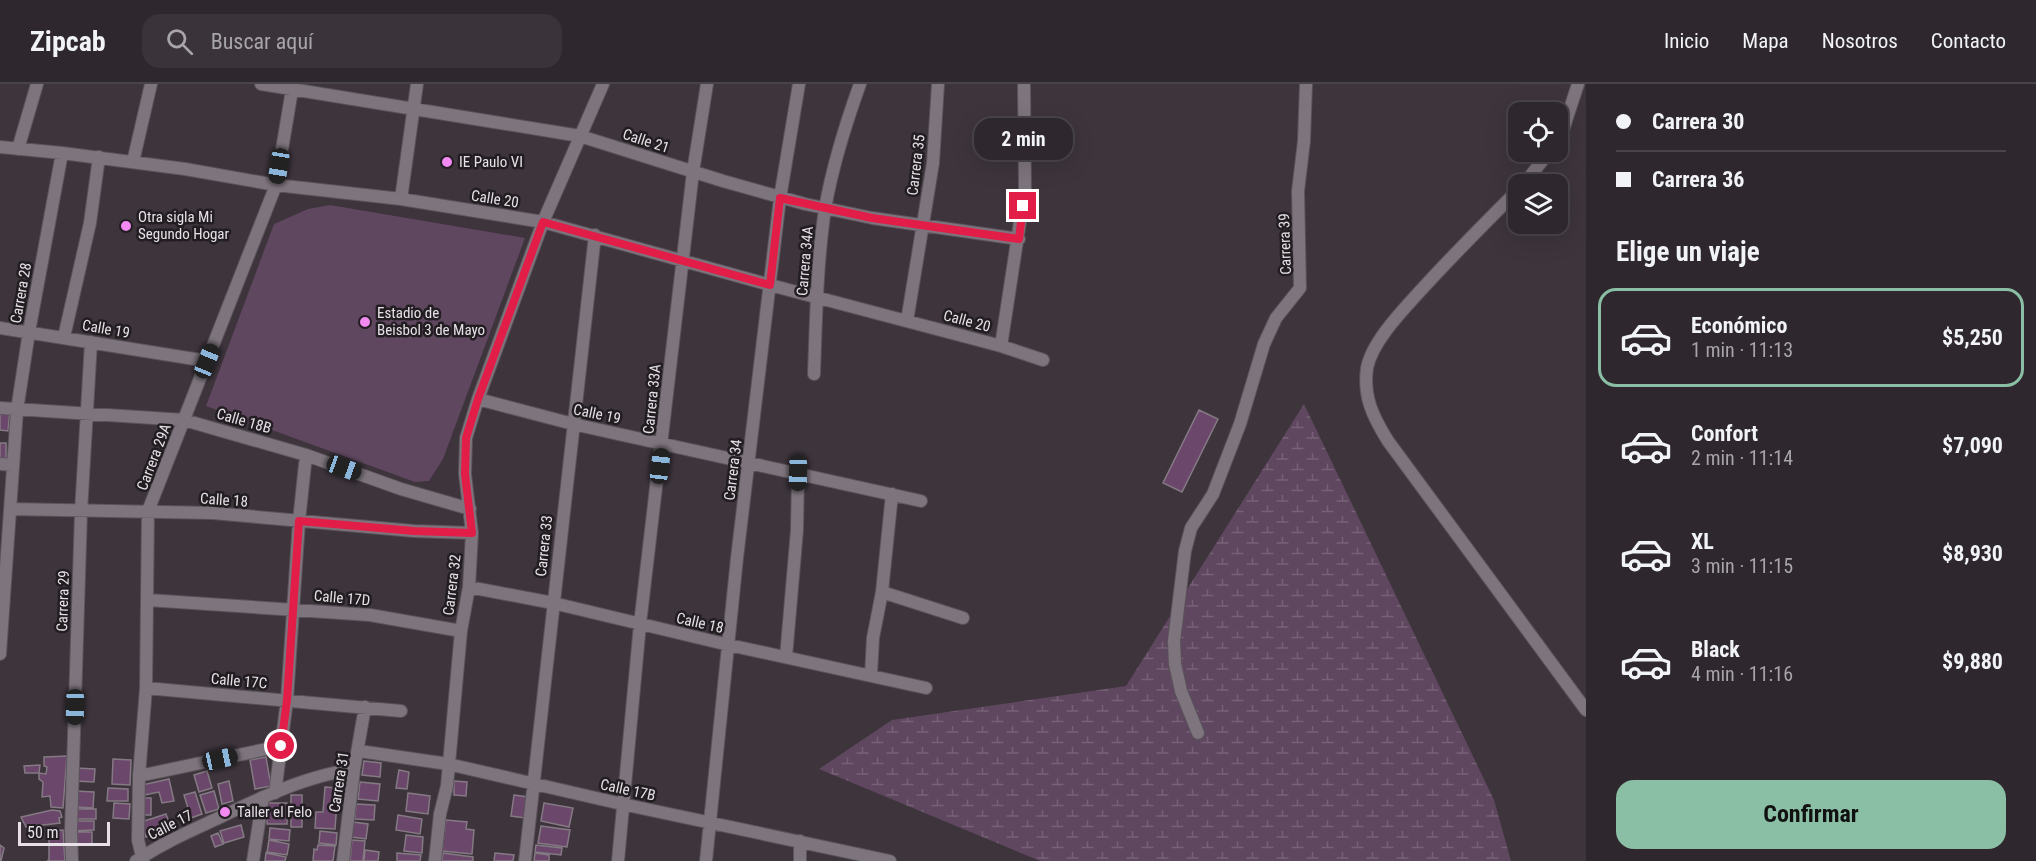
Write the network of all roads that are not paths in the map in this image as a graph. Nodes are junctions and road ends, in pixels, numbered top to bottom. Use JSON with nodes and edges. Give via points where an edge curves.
{"nodes":[{"id":1,"x":37,"y":84,"type":"edge"},
{"id":2,"x":151,"y":84,"type":"edge"},
{"id":3,"x":261,"y":84,"type":"edge"},
{"id":4,"x":417,"y":84,"type":"edge"},
{"id":5,"x":603,"y":84,"type":"edge"},
{"id":6,"x":707,"y":84,"type":"edge"},
{"id":7,"x":799,"y":84,"type":"edge"},
{"id":8,"x":860,"y":84,"type":"edge"},
{"id":9,"x":938,"y":84,"type":"edge"},
{"id":10,"x":1024,"y":84,"type":"edge"},
{"id":11,"x":1306,"y":84,"type":"edge"},
{"id":12,"x":1578,"y":84,"type":"edge"},
{"id":13,"x":293,"y":86,"type":"edge"},
{"id":14,"x":414,"y":109,"type":"junction"},
{"id":15,"x":1568,"y":115,"type":"edge"},
{"id":16,"x":580,"y":136,"type":"junction"},
{"id":17,"x":0,"y":147,"type":"edge"},
{"id":18,"x":18,"y":149,"type":"junction"},
{"id":19,"x":62,"y":153,"type":"junction"},
{"id":20,"x":99,"y":157,"type":"junction"},
{"id":21,"x":133,"y":162,"type":"junction"},
{"id":22,"x":1541,"y":162,"type":"edge"},
{"id":23,"x":693,"y":172,"type":"junction"},
{"id":24,"x":1532,"y":174,"type":"edge"},
{"id":25,"x":276,"y":185,"type":"junction"},
{"id":26,"x":780,"y":198,"type":"junction"},
{"id":27,"x":401,"y":199,"type":"junction"},
{"id":28,"x":1508,"y":200,"type":"edge"},
{"id":29,"x":826,"y":208,"type":"junction"},
{"id":30,"x":543,"y":222,"type":"junction"},
{"id":31,"x":922,"y":225,"type":"junction"},
{"id":32,"x":595,"y":236,"type":"junction"},
{"id":33,"x":1019,"y":239,"type":"junction"},
{"id":34,"x":683,"y":260,"type":"junction"},
{"id":35,"x":770,"y":285,"type":"junction"},
{"id":36,"x":816,"y":297,"type":"junction"},
{"id":37,"x":907,"y":321,"type":"junction"},
{"id":38,"x":0,"y":328,"type":"edge"},
{"id":39,"x":29,"y":332,"type":"junction"},
{"id":40,"x":64,"y":337,"type":"junction"},
{"id":41,"x":91,"y":342,"type":"junction"},
{"id":42,"x":1001,"y":346,"type":"junction"},
{"id":43,"x":1043,"y":360,"type":"dead end"},
{"id":44,"x":207,"y":361,"type":"junction"},
{"id":45,"x":814,"y":374,"type":"dead end"},
{"id":46,"x":478,"y":399,"type":"junction"},
{"id":47,"x":0,"y":408,"type":"edge"},
{"id":48,"x":17,"y":410,"type":"junction"},
{"id":49,"x":86,"y":415,"type":"junction"},
{"id":50,"x":184,"y":420,"type":"junction"},
{"id":51,"x":573,"y":424,"type":"junction"},
{"id":52,"x":663,"y":443,"type":"junction"},
{"id":53,"x":306,"y":455,"type":"junction"},
{"id":54,"x":749,"y":462,"type":"junction"},
{"id":55,"x":0,"y":464,"type":"edge"},
{"id":56,"x":13,"y":465,"type":"junction"},
{"id":57,"x":798,"y":473,"type":"junction"},
{"id":58,"x":892,"y":494,"type":"junction"},
{"id":59,"x":921,"y":501,"type":"dead end"},
{"id":60,"x":10,"y":509,"type":"junction"},
{"id":61,"x":470,"y":509,"type":"junction"},
{"id":62,"x":148,"y":511,"type":"junction"},
{"id":63,"x":81,"y":512,"type":"junction"},
{"id":64,"x":299,"y":521,"type":"junction"},
{"id":65,"x":472,"y":533,"type":"junction"},
{"id":66,"x":4,"y":534,"type":"edge"},
{"id":67,"x":469,"y":587,"type":"junction"},
{"id":68,"x":882,"y":592,"type":"junction"},
{"id":69,"x":148,"y":600,"type":"junction"},
{"id":70,"x":553,"y":603,"type":"junction"},
{"id":71,"x":294,"y":609,"type":"junction"},
{"id":72,"x":963,"y":618,"type":"dead end"},
{"id":73,"x":640,"y":624,"type":"junction"},
{"id":74,"x":461,"y":631,"type":"junction"},
{"id":75,"x":729,"y":645,"type":"junction"},
{"id":76,"x":0,"y":654,"type":"edge"},
{"id":77,"x":786,"y":657,"type":"junction"},
{"id":78,"x":871,"y":675,"type":"junction"},
{"id":79,"x":146,"y":688,"type":"junction"},
{"id":80,"x":926,"y":688,"type":"dead end"},
{"id":81,"x":287,"y":700,"type":"junction"},
{"id":82,"x":365,"y":707,"type":"junction"},
{"id":83,"x":1586,"y":710,"type":"edge"},
{"id":84,"x":401,"y":711,"type":"dead end"},
{"id":85,"x":1198,"y":734,"type":"dead end"},
{"id":86,"x":281,"y":746,"type":"junction"},
{"id":87,"x":359,"y":751,"type":"junction"},
{"id":88,"x":448,"y":764,"type":"junction"},
{"id":89,"x":354,"y":770,"type":"junction"},
{"id":90,"x":139,"y":776,"type":"junction"},
{"id":91,"x":535,"y":784,"type":"junction"},
{"id":92,"x":275,"y":792,"type":"junction"},
{"id":93,"x":263,"y":797,"type":"junction"},
{"id":94,"x":622,"y":804,"type":"junction"},
{"id":95,"x":710,"y":823,"type":"junction"},
{"id":96,"x":800,"y":841,"type":"junction"},
{"id":97,"x":140,"y":860,"type":"edge"},
{"id":98,"x":72,"y":861,"type":"edge"},
{"id":99,"x":253,"y":861,"type":"edge"},
{"id":100,"x":343,"y":861,"type":"edge"},
{"id":101,"x":435,"y":861,"type":"edge"},
{"id":102,"x":525,"y":861,"type":"edge"},
{"id":103,"x":618,"y":861,"type":"edge"},
{"id":104,"x":706,"y":861,"type":"edge"},
{"id":105,"x":800,"y":861,"type":"edge"},
{"id":106,"x":890,"y":861,"type":"edge"}],
"edges":[{"from":1,"to":18,"type":"street"},
{"from":2,"to":21,"type":"street"},
{"from":3,"to":13,"type":"street","name":"Calle 21"},
{"from":4,"to":14,"type":"street"},
{"from":5,"to":16,"type":"street","name":"Carrera 32"},
{"from":6,"to":23,"type":"street","name":"Carrera 33A"},
{"from":7,"to":26,"type":"street","name":"Carrera 34"},
{"from":8,"to":29,"type":"street","name":"Carrera 34A"},
{"from":9,"to":31,"type":"street","name":"Carrera 35","via":[[933,163]]},
{"from":10,"to":33,"type":"street","via":[[1025,189]]},
{"from":11,"to":85,"type":"street","name":"Carrera 39","via":[[1298,191],[1300,288],[1276,318],[1264,344],[1213,494],[1191,528],[1185,550],[1174,641],[1175,664]]},
{"from":12,"to":15,"type":"street"},
{"from":13,"to":14,"type":"street","name":"Calle 21"},
{"from":13,"to":25,"type":"street","name":"Carrera 29A"},
{"from":14,"to":16,"type":"street","name":"Calle 21"},
{"from":14,"to":27,"type":"street"},
{"from":16,"to":23,"type":"street","name":"Calle 21"},
{"from":16,"to":30,"type":"street","name":"Carrera 32"},
{"from":17,"to":18,"type":"street","name":"Calle 20"},
{"from":18,"to":19,"type":"street","name":"Calle 20"},
{"from":19,"to":20,"type":"street","name":"Calle 20"},
{"from":19,"to":39,"type":"street","name":"Carrera 28"},
{"from":20,"to":21,"type":"street","name":"Calle 20"},
{"from":20,"to":40,"type":"street","via":[[90,223]]},
{"from":21,"to":25,"type":"street","name":"Calle 20"},
{"from":22,"to":24,"type":"street"},
{"from":23,"to":26,"type":"street","name":"Calle 21"},
{"from":23,"to":34,"type":"street","name":"Carrera 33A"},
{"from":25,"to":27,"type":"street","name":"Calle 20"},
{"from":25,"to":44,"type":"street","name":"Carrera 29A"},
{"from":26,"to":29,"type":"street","name":"Calle 21"},
{"from":26,"to":35,"type":"street","name":"Carrera 34"},
{"from":27,"to":30,"type":"street","name":"Calle 20"},
{"from":28,"to":83,"type":"street","via":[[1396,317],[1367,366],[1367,389],[1372,416],[1395,451]]},
{"from":29,"to":31,"type":"street","name":"Calle 21"},
{"from":29,"to":36,"type":"street","name":"Carrera 34A"},
{"from":30,"to":32,"type":"street","name":"Calle 20"},
{"from":30,"to":46,"type":"street","name":"Carrera 32"},
{"from":31,"to":33,"type":"street","name":"Calle 21"},
{"from":31,"to":37,"type":"street","name":"Carrera 35"},
{"from":32,"to":34,"type":"street","name":"Calle 20"},
{"from":32,"to":51,"type":"street","name":"Carrera 33"},
{"from":33,"to":42,"type":"street"},
{"from":34,"to":35,"type":"street","name":"Calle 20"},
{"from":34,"to":52,"type":"street","name":"Carrera 33A"},
{"from":35,"to":36,"type":"street","name":"Calle 20"},
{"from":35,"to":54,"type":"street","name":"Carrera 34"},
{"from":36,"to":37,"type":"street","name":"Calle 20"},
{"from":36,"to":45,"type":"street","name":"Carrera 34A"},
{"from":37,"to":42,"type":"street","name":"Calle 20"},
{"from":38,"to":39,"type":"street","name":"Calle 19"},
{"from":39,"to":40,"type":"street","name":"Calle 19"},
{"from":39,"to":48,"type":"street","name":"Carrera 28"},
{"from":40,"to":41,"type":"street","name":"Calle 19"},
{"from":41,"to":44,"type":"street","name":"Calle 19"},
{"from":41,"to":49,"type":"street","name":"Carrera 29"},
{"from":42,"to":43,"type":"street","name":"Calle 20"},
{"from":44,"to":50,"type":"street","name":"Carrera 29A"},
{"from":46,"to":51,"type":"street","name":"Calle 19"},
{"from":46,"to":61,"type":"street","name":"Carrera 32","via":[[466,438],[465,474]]},
{"from":47,"to":48,"type":"street","name":"Calle 18B"},
{"from":48,"to":49,"type":"street","name":"Calle 18B"},
{"from":48,"to":56,"type":"street","name":"Carrera 28"},
{"from":49,"to":50,"type":"street","name":"Calle 18B"},
{"from":49,"to":63,"type":"street","name":"Carrera 29"},
{"from":50,"to":53,"type":"street","name":"Calle 18B"},
{"from":50,"to":62,"type":"street","name":"Carrera 29A"},
{"from":51,"to":52,"type":"street","name":"Calle 19"},
{"from":51,"to":70,"type":"street","name":"Carrera 33"},
{"from":52,"to":54,"type":"street","name":"Calle 19"},
{"from":52,"to":73,"type":"street","name":"Carrera 33A"},
{"from":53,"to":61,"type":"street","name":"Calle 18B"},
{"from":53,"to":64,"type":"street"},
{"from":54,"to":57,"type":"street","name":"Calle 19"},
{"from":54,"to":75,"type":"street","name":"Carrera 34"},
{"from":55,"to":56,"type":"street"},
{"from":56,"to":60,"type":"street","name":"Carrera 28"},
{"from":57,"to":58,"type":"street","name":"Calle 19"},
{"from":57,"to":77,"type":"street"},
{"from":58,"to":59,"type":"street","name":"Calle 19"},
{"from":58,"to":68,"type":"street"},
{"from":60,"to":63,"type":"street","name":"Calle 18"},
{"from":60,"to":66,"type":"street","name":"Carrera 28"},
{"from":61,"to":65,"type":"street","name":"Carrera 32"},
{"from":62,"to":63,"type":"street","name":"Calle 18"},
{"from":62,"to":64,"type":"street","name":"Calle 18"},
{"from":62,"to":69,"type":"street","name":"Carrera 29A"},
{"from":63,"to":98,"type":"street","name":"Carrera 29"},
{"from":64,"to":65,"type":"street","name":"Calle 18"},
{"from":64,"to":71,"type":"street"},
{"from":65,"to":67,"type":"street","name":"Carrera 32"},
{"from":66,"to":76,"type":"street","name":"Carrera 28"},
{"from":67,"to":70,"type":"street","name":"Calle 18"},
{"from":67,"to":74,"type":"street","name":"Carrera 32"},
{"from":68,"to":72,"type":"street"},
{"from":68,"to":78,"type":"street"},
{"from":69,"to":71,"type":"street","name":"Calle 17D"},
{"from":69,"to":79,"type":"street","name":"Carrera 29A"},
{"from":70,"to":73,"type":"street","name":"Calle 18"},
{"from":70,"to":91,"type":"street","name":"Carrera 33"},
{"from":71,"to":74,"type":"street","name":"Calle 17D","via":[[369,615]]},
{"from":71,"to":81,"type":"street"},
{"from":73,"to":75,"type":"street","name":"Calle 18"},
{"from":73,"to":94,"type":"street","name":"Carrera 33A"},
{"from":74,"to":88,"type":"street","name":"Carrera 32"},
{"from":75,"to":77,"type":"street","name":"Calle 18"},
{"from":75,"to":95,"type":"street","name":"Carrera 34"},
{"from":77,"to":78,"type":"street","name":"Calle 18"},
{"from":78,"to":80,"type":"street","name":"Calle 18"},
{"from":79,"to":81,"type":"street","name":"Calle 17C"},
{"from":79,"to":90,"type":"street","name":"Carrera 29A"},
{"from":81,"to":82,"type":"street","name":"Calle 17C"},
{"from":81,"to":86,"type":"street"},
{"from":82,"to":84,"type":"street","name":"Calle 17C"},
{"from":82,"to":87,"type":"street","name":"Carrera 31"},
{"from":86,"to":90,"type":"street"},
{"from":86,"to":92,"type":"street"},
{"from":87,"to":88,"type":"street","name":"Calle 17B"},
{"from":87,"to":89,"type":"street","name":"Carrera 31"},
{"from":88,"to":91,"type":"street","name":"Calle 17B"},
{"from":88,"to":101,"type":"street","name":"Carrera 32"},
{"from":89,"to":92,"type":"street","name":"Calle 17"},
{"from":89,"to":100,"type":"street","name":"Carrera 31"},
{"from":90,"to":97,"type":"street","name":"Carrera 29A"},
{"from":91,"to":94,"type":"street","name":"Calle 17B"},
{"from":91,"to":102,"type":"street","name":"Carrera 33"},
{"from":92,"to":93,"type":"street","name":"Calle 17"},
{"from":93,"to":97,"type":"street","name":"Calle 17"},
{"from":93,"to":99,"type":"street"},
{"from":94,"to":95,"type":"street","name":"Calle 17B"},
{"from":94,"to":103,"type":"street","name":"Carrera 33A"},
{"from":95,"to":96,"type":"street","name":"Calle 17B"},
{"from":95,"to":104,"type":"street","name":"Carrera 34"},
{"from":96,"to":105,"type":"street"},
{"from":96,"to":106,"type":"street","name":"Calle 17B"}]}
